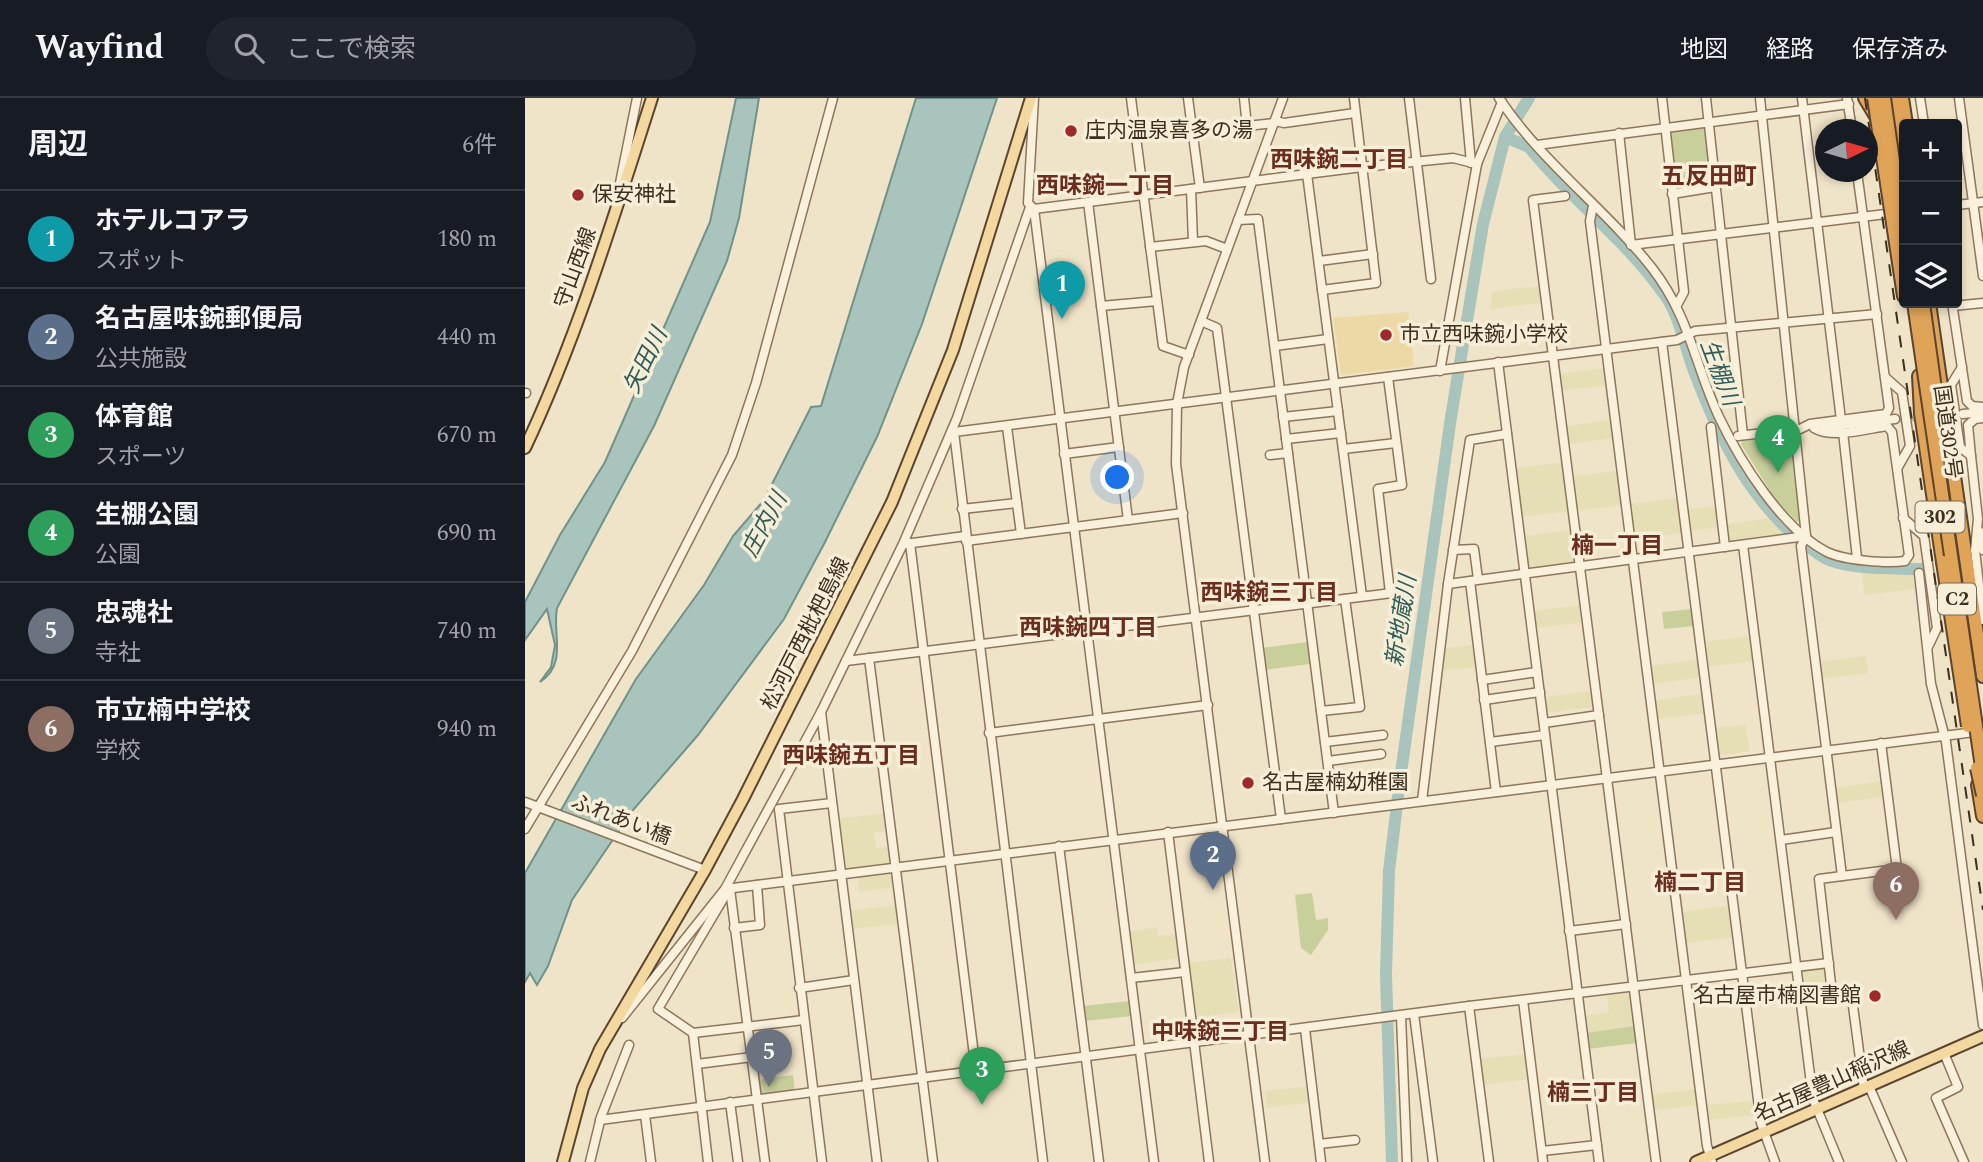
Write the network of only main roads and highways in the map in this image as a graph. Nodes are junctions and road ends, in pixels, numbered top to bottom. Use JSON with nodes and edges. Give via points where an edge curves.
{"nodes":[{"id":1,"x":652,"y":98,"type":"edge"},
{"id":2,"x":1033,"y":98,"type":"edge"},
{"id":3,"x":1865,"y":98,"type":"edge"},
{"id":4,"x":1876,"y":98,"type":"edge"},
{"id":5,"x":1884,"y":98,"type":"edge"},
{"id":6,"x":1892,"y":98,"type":"edge"},
{"id":7,"x":1901,"y":98,"type":"edge"},
{"id":8,"x":1910,"y":98,"type":"edge"},
{"id":9,"x":1905,"y":119,"type":"edge"},
{"id":10,"x":1907,"y":119,"type":"edge"},
{"id":11,"x":1882,"y":127,"type":"junction"},
{"id":12,"x":1899,"y":146,"type":"edge"},
{"id":13,"x":1899,"y":202,"type":"edge"},
{"id":14,"x":1899,"y":212,"type":"edge"},
{"id":15,"x":1899,"y":261,"type":"edge"},
{"id":16,"x":1908,"y":308,"type":"edge"},
{"id":17,"x":1915,"y":308,"type":"edge"},
{"id":18,"x":1923,"y":308,"type":"edge"},
{"id":19,"x":1931,"y":308,"type":"edge"},
{"id":20,"x":1932,"y":308,"type":"edge"},
{"id":21,"x":1937,"y":358,"type":"junction"},
{"id":22,"x":1926,"y":376,"type":"junction"},
{"id":23,"x":525,"y":448,"type":"edge"},
{"id":24,"x":1983,"y":636,"type":"edge"},
{"id":25,"x":1983,"y":676,"type":"edge"},
{"id":26,"x":1983,"y":718,"type":"edge"},
{"id":27,"x":1977,"y":731,"type":"edge"},
{"id":28,"x":1983,"y":774,"type":"edge"},
{"id":29,"x":1983,"y":795,"type":"edge"},
{"id":30,"x":1983,"y":816,"type":"edge"},
{"id":31,"x":1983,"y":1036,"type":"edge"},
{"id":32,"x":1710,"y":1155,"type":"edge"},
{"id":33,"x":563,"y":1162,"type":"edge"},
{"id":34,"x":1696,"y":1162,"type":"edge"}],
"edges":[{"from":1,"to":23,"type":"main road","name":"守山西線","via":[[554,386]]},
{"from":2,"to":33,"type":"main road","name":"松河戸西枇杷島線","via":[[953,350],[918,442],[847,597],[705,870],[613,1024],[583,1088]]},
{"from":3,"to":11,"type":"highway"},
{"from":4,"to":11,"type":"highway"},
{"from":4,"to":15,"type":"highway","bridge":true},
{"from":5,"to":13,"type":"highway","bridge":true},
{"from":6,"to":12,"type":"highway"},
{"from":7,"to":9,"type":"highway"},
{"from":8,"to":10,"type":"highway"},
{"from":11,"to":14,"type":"highway"},
{"from":16,"to":22,"type":"highway","bridge":true},
{"from":17,"to":22,"type":"highway","number":"C2","bridge":true},
{"from":18,"to":22,"type":"highway","number":"C2","bridge":true},
{"from":19,"to":22,"type":"highway","bridge":true},
{"from":20,"to":21,"type":"highway","name":"国道302号","number":"302"},
{"from":21,"to":24,"type":"highway"},
{"from":21,"to":25,"type":"highway","name":"国道302号","number":"302"},
{"from":22,"to":26,"type":"highway","number":"C2","bridge":true},
{"from":22,"to":27,"type":"highway","name":"国道302号","number":"302"},
{"from":22,"to":28,"type":"highway","number":"C2","bridge":true},
{"from":22,"to":29,"type":"highway","bridge":true,"via":[[1921,413],[1962,695]]},
{"from":27,"to":30,"type":"highway","name":"国道302号","number":"302"},
{"from":31,"to":32,"type":"main road","name":"名古屋豊山稲沢線","via":[[1816,1110],[1762,1128]]},
{"from":32,"to":34,"type":"main road","name":"名古屋豊山稲沢線"}]}
